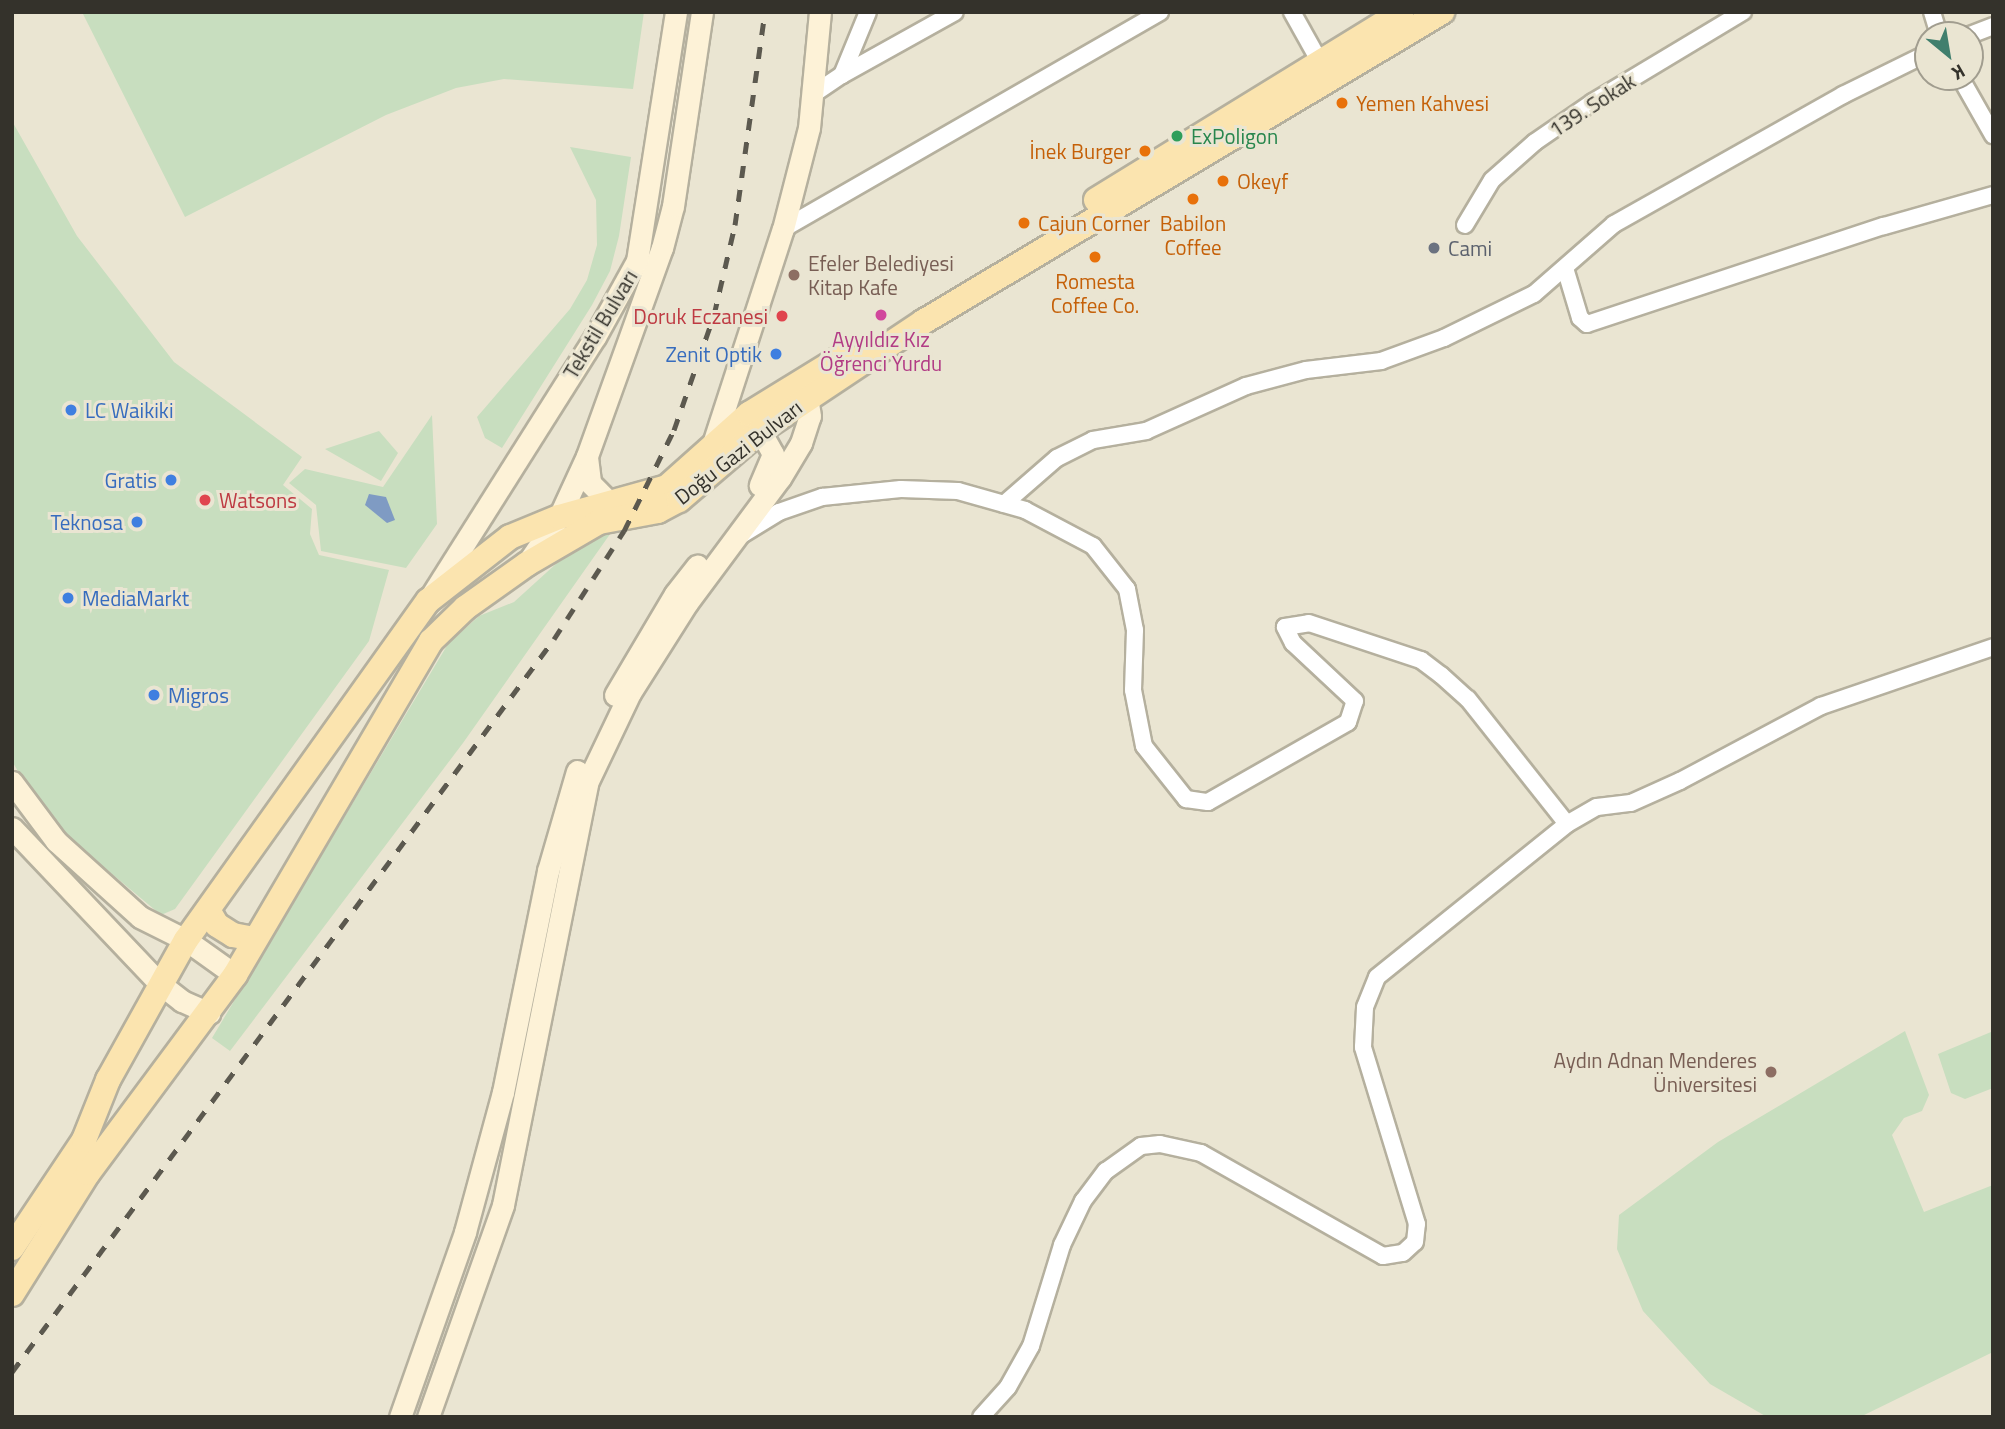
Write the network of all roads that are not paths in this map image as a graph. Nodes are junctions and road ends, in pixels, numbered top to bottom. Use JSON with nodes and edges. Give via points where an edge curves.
{"nodes":[{"id":1,"x":676,"y":12,"type":"edge"},
{"id":2,"x":702,"y":12,"type":"edge"},
{"id":3,"x":821,"y":12,"type":"edge"},
{"id":4,"x":868,"y":12,"type":"edge"},
{"id":5,"x":955,"y":12,"type":"edge"},
{"id":6,"x":1160,"y":12,"type":"edge"},
{"id":7,"x":1292,"y":12,"type":"edge"},
{"id":8,"x":1402,"y":12,"type":"edge"},
{"id":9,"x":1442,"y":12,"type":"edge"},
{"id":10,"x":1743,"y":12,"type":"edge"},
{"id":11,"x":1914,"y":60,"type":"edge"},
{"id":12,"x":1325,"y":71,"type":"junction"},
{"id":13,"x":842,"y":75,"type":"junction"},
{"id":14,"x":1968,"y":91,"type":"edge"},
{"id":15,"x":812,"y":95,"type":"junction"},
{"id":16,"x":1993,"y":135,"type":"edge"},
{"id":17,"x":1993,"y":195,"type":"edge"},
{"id":18,"x":1465,"y":225,"type":"dead end"},
{"id":19,"x":783,"y":229,"type":"junction"},
{"id":20,"x":1565,"y":268,"type":"junction"},
{"id":21,"x":595,"y":337,"type":"junction"},
{"id":22,"x":625,"y":350,"type":"junction"},
{"id":23,"x":807,"y":398,"type":"junction"},
{"id":24,"x":755,"y":422,"type":"junction"},
{"id":25,"x":709,"y":453,"type":"junction"},
{"id":26,"x":587,"y":456,"type":"junction"},
{"id":27,"x":609,"y":502,"type":"junction"},
{"id":28,"x":1004,"y":504,"type":"junction"},
{"id":29,"x":559,"y":517,"type":"junction"},
{"id":30,"x":734,"y":539,"type":"junction"},
{"id":31,"x":527,"y":564,"type":"junction"},
{"id":32,"x":428,"y":601,"type":"junction"},
{"id":33,"x":1993,"y":648,"type":"edge"},
{"id":34,"x":12,"y":782,"type":"edge"},
{"id":35,"x":1567,"y":824,"type":"junction"},
{"id":36,"x":12,"y":828,"type":"edge"},
{"id":37,"x":208,"y":910,"type":"junction"},
{"id":38,"x":254,"y":939,"type":"junction"},
{"id":39,"x":186,"y":940,"type":"junction"},
{"id":40,"x":235,"y":975,"type":"junction"},
{"id":41,"x":159,"y":983,"type":"junction"},
{"id":42,"x":209,"y":1013,"type":"junction"},
{"id":43,"x":12,"y":1248,"type":"edge"},
{"id":44,"x":12,"y":1294,"type":"edge"},
{"id":45,"x":400,"y":1417,"type":"edge"},
{"id":46,"x":428,"y":1417,"type":"edge"},
{"id":47,"x":981,"y":1417,"type":"edge"}],
"edges":[{"from":1,"to":21,"type":"street","name":"Tekstil Bulvarı","via":[[637,261]]},
{"from":2,"to":22,"type":"street","name":"Tekstil Bulvarı","via":[[673,206]]},
{"from":3,"to":15,"type":"street"},
{"from":4,"to":13,"type":"street"},
{"from":5,"to":13,"type":"street"},
{"from":6,"to":19,"type":"street"},
{"from":7,"to":12,"type":"street"},
{"from":8,"to":12,"type":"main road"},
{"from":9,"to":12,"type":"main road","name":"Doğu Gazi Bulvarı"},
{"from":10,"to":18,"type":"street","name":"139. Sokak","via":[[1535,142],[1492,180]]},
{"from":11,"to":20,"type":"street","via":[[1614,224]]},
{"from":12,"to":23,"type":"main road","name":"Doğu Gazi Bulvarı"},
{"from":12,"to":24,"type":"main road"},
{"from":13,"to":15,"type":"street"},
{"from":14,"to":16,"type":"street"},
{"from":15,"to":19,"type":"street","via":[[809,128]]},
{"from":17,"to":20,"type":"street","via":[[1587,324],[1580,318]]},
{"from":19,"to":25,"type":"street"},
{"from":20,"to":28,"type":"street","via":[[1534,294],[1444,338],[1381,361],[1306,370],[1247,386],[1146,431],[1093,440],[1057,458]]},
{"from":21,"to":22,"type":"street","via":[[614,339]]},
{"from":21,"to":32,"type":"street","name":"Tekstil Bulvarı"},
{"from":22,"to":26,"type":"street","name":"Tekstil Bulvarı"},
{"from":23,"to":24,"type":"main road","name":"Doğu Gazi Bulvarı"},
{"from":23,"to":30,"type":"street","via":[[810,416],[801,443]]},
{"from":24,"to":25,"type":"main road"},
{"from":24,"to":31,"type":"main road","name":"Doğu Gazi Bulvarı","via":[[679,500],[658,511],[599,522]]},
{"from":24,"to":45,"type":"street","via":[[773,454],[766,476],[668,605],[629,668],[576,772],[548,872],[503,1092],[472,1206]]},
{"from":25,"to":27,"type":"main road","via":[[667,487]]},
{"from":26,"to":27,"type":"street","via":[[590,482]]},
{"from":26,"to":29,"type":"street","name":"Tekstil Bulvarı"},
{"from":27,"to":29,"type":"main road"},
{"from":28,"to":30,"type":"street","via":[[947,490],[901,489],[822,497],[779,512]]},
{"from":28,"to":35,"type":"street","via":[[1093,546],[1127,589],[1135,630],[1133,690],[1144,746],[1186,799],[1208,802],[1348,722],[1355,701],[1293,643],[1285,627],[1309,622],[1421,660],[1441,675],[1468,699]]},
{"from":29,"to":31,"type":"street","name":"Tekstil Bulvarı"},
{"from":29,"to":32,"type":"main road","via":[[510,537]]},
{"from":30,"to":46,"type":"street","via":[[630,693],[587,783],[503,1205]]},
{"from":31,"to":38,"type":"main road","name":"Doğu Gazi Bulvarı","via":[[465,608],[431,641]]},
{"from":32,"to":37,"type":"main road"},
{"from":33,"to":35,"type":"street","via":[[1821,706],[1680,781],[1631,803],[1597,807]]},
{"from":34,"to":39,"type":"street","via":[[56,841],[140,917]]},
{"from":35,"to":47,"type":"street","via":[[1377,977],[1365,1007],[1363,1047],[1418,1224],[1415,1242],[1403,1253],[1383,1255],[1201,1153],[1160,1144],[1140,1146],[1106,1171],[1083,1201],[1062,1245],[1031,1346],[1008,1387]]},
{"from":36,"to":41,"type":"street"},
{"from":37,"to":38,"type":"main road","via":[[217,925],[233,935]]},
{"from":37,"to":39,"type":"main road"},
{"from":38,"to":40,"type":"main road","name":"Doğu Gazi Bulvarı"},
{"from":39,"to":40,"type":"street"},
{"from":39,"to":41,"type":"main road"},
{"from":40,"to":42,"type":"main road","name":"Doğu Gazi Bulvarı"},
{"from":41,"to":42,"type":"street","via":[[182,1001]]},
{"from":41,"to":43,"type":"main road","via":[[108,1080],[84,1140]]},
{"from":42,"to":44,"type":"main road","name":"Doğu Gazi Bulvarı","via":[[88,1173]]}]}
